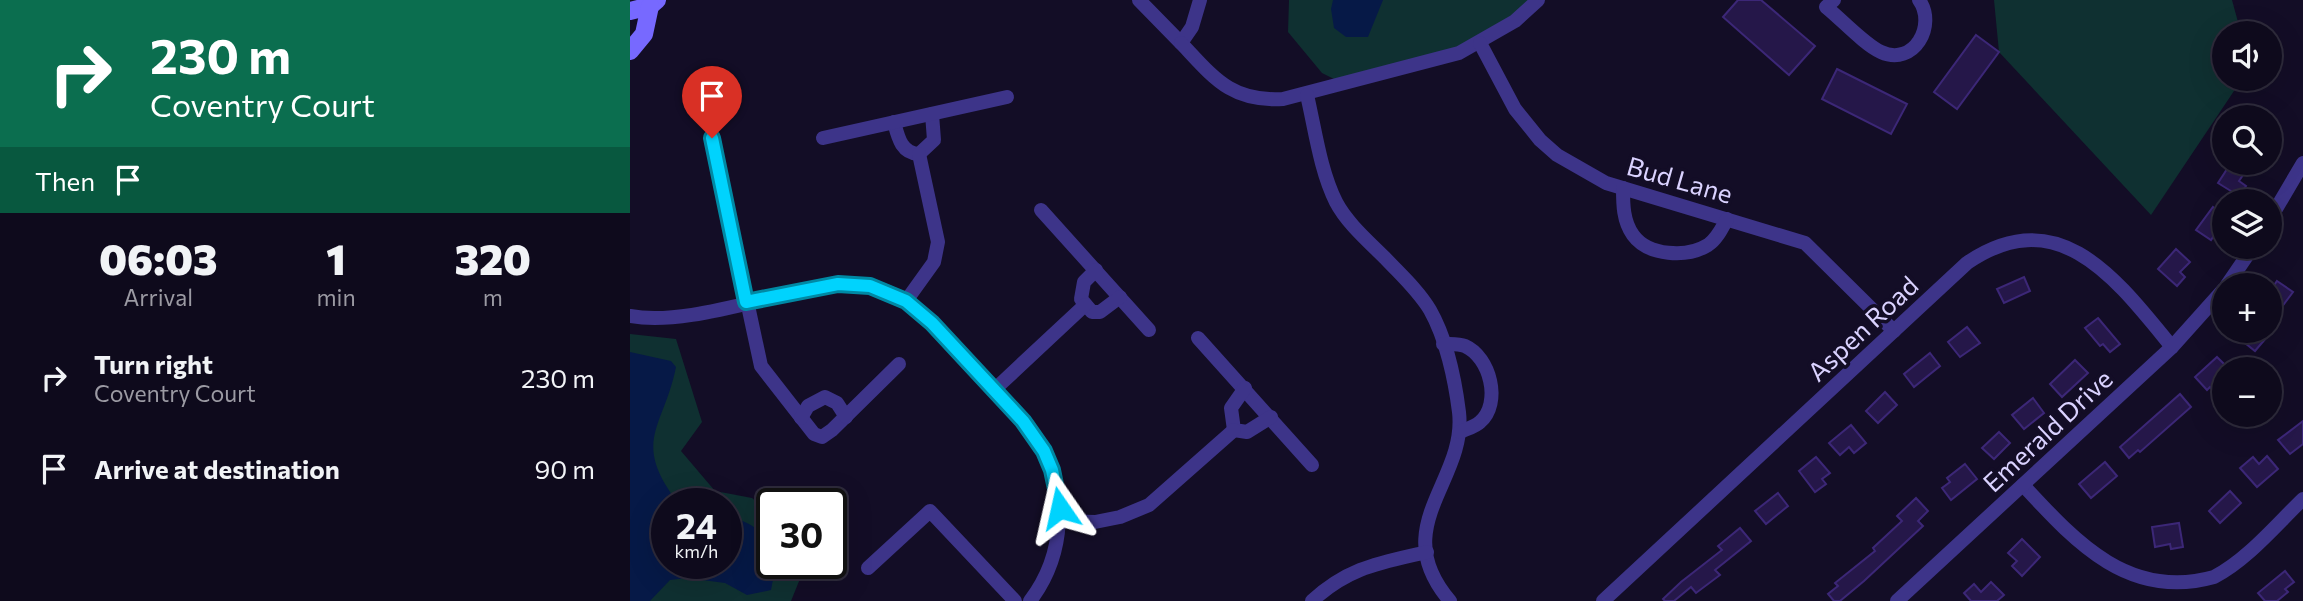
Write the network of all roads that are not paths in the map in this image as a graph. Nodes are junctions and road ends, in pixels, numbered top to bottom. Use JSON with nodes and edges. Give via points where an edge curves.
{"nodes":[{"id":1,"x":1139,"y":0,"type":"edge"},
{"id":2,"x":1200,"y":0,"type":"edge"},
{"id":3,"x":1538,"y":0,"type":"edge"},
{"id":4,"x":1919,"y":0,"type":"edge"},
{"id":5,"x":1826,"y":2,"type":"edge"},
{"id":6,"x":653,"y":3,"type":"edge"},
{"id":7,"x":630,"y":11,"type":"edge"},
{"id":8,"x":1181,"y":43,"type":"junction"},
{"id":9,"x":1480,"y":43,"type":"junction"},
{"id":10,"x":630,"y":51,"type":"edge"},
{"id":11,"x":1307,"y":95,"type":"junction"},
{"id":12,"x":1007,"y":97,"type":"dead end"},
{"id":13,"x":932,"y":114,"type":"junction"},
{"id":14,"x":894,"y":122,"type":"junction"},
{"id":15,"x":712,"y":138,"type":"dead end"},
{"id":16,"x":823,"y":138,"type":"dead end"},
{"id":17,"x":919,"y":154,"type":"junction"},
{"id":18,"x":2303,"y":163,"type":"edge"},
{"id":19,"x":1623,"y":188,"type":"junction"},
{"id":20,"x":2282,"y":199,"type":"edge"},
{"id":21,"x":1041,"y":210,"type":"dead end"},
{"id":22,"x":1727,"y":219,"type":"junction"},
{"id":23,"x":1096,"y":270,"type":"junction"},
{"id":24,"x":1120,"y":297,"type":"junction"},
{"id":25,"x":906,"y":301,"type":"junction"},
{"id":26,"x":746,"y":302,"type":"junction"},
{"id":27,"x":2212,"y":303,"type":"edge"},
{"id":28,"x":1085,"y":305,"type":"junction"},
{"id":29,"x":630,"y":316,"type":"edge"},
{"id":30,"x":1149,"y":330,"type":"dead end"},
{"id":31,"x":1894,"y":331,"type":"junction"},
{"id":32,"x":1198,"y":338,"type":"dead end"},
{"id":33,"x":1443,"y":344,"type":"junction"},
{"id":34,"x":2172,"y":347,"type":"junction"},
{"id":35,"x":899,"y":365,"type":"dead end"},
{"id":36,"x":1245,"y":388,"type":"junction"},
{"id":37,"x":994,"y":390,"type":"junction"},
{"id":38,"x":846,"y":417,"type":"junction"},
{"id":39,"x":1271,"y":417,"type":"junction"},
{"id":40,"x":801,"y":418,"type":"junction"},
{"id":41,"x":1234,"y":430,"type":"junction"},
{"id":42,"x":1460,"y":432,"type":"junction"},
{"id":43,"x":1312,"y":465,"type":"dead end"},
{"id":44,"x":2023,"y":485,"type":"junction"},
{"id":45,"x":2303,"y":499,"type":"edge"},
{"id":46,"x":1060,"y":521,"type":"junction"},
{"id":47,"x":1427,"y":551,"type":"junction"},
{"id":48,"x":868,"y":568,"type":"dead end"},
{"id":49,"x":1015,"y":601,"type":"edge"},
{"id":50,"x":1030,"y":601,"type":"edge"},
{"id":51,"x":1312,"y":601,"type":"edge"},
{"id":52,"x":1450,"y":601,"type":"edge"},
{"id":53,"x":1604,"y":601,"type":"edge"},
{"id":54,"x":1897,"y":601,"type":"edge"}],
"edges":[{"from":1,"to":8,"type":"street"},
{"from":2,"to":8,"type":"street"},
{"from":3,"to":9,"type":"street"},
{"from":4,"to":5,"type":"street","via":[[1927,16],[1925,31],[1913,48],[1896,55],[1881,52]]},
{"from":6,"to":7,"type":"main road"},
{"from":6,"to":10,"type":"main road","via":[[644,34]]},
{"from":8,"to":11,"type":"street","via":[[1216,80],[1236,93],[1265,100]]},
{"from":9,"to":11,"type":"street","via":[[1431,62]]},
{"from":9,"to":19,"type":"street","name":"Bud Lane","via":[[1515,110],[1540,140],[1579,169]]},
{"from":11,"to":33,"type":"street","via":[[1337,203],[1418,294],[1434,318]]},
{"from":12,"to":13,"type":"street"},
{"from":13,"to":14,"type":"street"},
{"from":13,"to":17,"type":"street","via":[[934,140]]},
{"from":14,"to":16,"type":"street"},
{"from":14,"to":17,"type":"street","via":[[901,144],[908,152]]},
{"from":15,"to":26,"type":"street"},
{"from":17,"to":25,"type":"street","via":[[939,242],[934,262]]},
{"from":18,"to":20,"type":"street"},
{"from":19,"to":22,"type":"street","name":"Bud Lane"},
{"from":19,"to":22,"type":"street","via":[[1628,224],[1639,241],[1652,248],[1679,253],[1695,250],[1711,242]]},
{"from":21,"to":23,"type":"street"},
{"from":22,"to":31,"type":"street","name":"Bud Lane","via":[[1805,243]]},
{"from":23,"to":24,"type":"street"},
{"from":23,"to":28,"type":"street","via":[[1082,288]]},
{"from":24,"to":28,"type":"street","via":[[1100,312],[1091,312]]},
{"from":24,"to":30,"type":"street"},
{"from":25,"to":26,"type":"street","via":[[870,286],[838,284]]},
{"from":25,"to":37,"type":"street"},
{"from":26,"to":29,"type":"street","via":[[662,319]]},
{"from":26,"to":40,"type":"street","via":[[761,366]]},
{"from":27,"to":34,"type":"street","name":"Emerald Drive"},
{"from":28,"to":37,"type":"street"},
{"from":31,"to":34,"type":"street","name":"Aspen Road","via":[[1982,253],[2009,242],[2040,240],[2089,258]]},
{"from":31,"to":53,"type":"street","name":"Aspen Road"},
{"from":32,"to":36,"type":"street"},
{"from":33,"to":42,"type":"street"},
{"from":33,"to":42,"type":"street","via":[[1465,346],[1489,377],[1485,416]]},
{"from":34,"to":44,"type":"street","name":"Emerald Drive"},
{"from":35,"to":38,"type":"street"},
{"from":36,"to":39,"type":"street"},
{"from":36,"to":41,"type":"street","via":[[1231,408]]},
{"from":37,"to":46,"type":"street","via":[[1044,451],[1056,485]]},
{"from":38,"to":40,"type":"street","via":[[821,437]]},
{"from":38,"to":40,"type":"street","via":[[825,397],[808,406]]},
{"from":39,"to":41,"type":"street","via":[[1247,432]]},
{"from":39,"to":43,"type":"street"},
{"from":41,"to":46,"type":"street","via":[[1149,505],[1095,522]]},
{"from":42,"to":47,"type":"street","via":[[1426,523]]},
{"from":44,"to":45,"type":"street","via":[[2106,571],[2139,587],[2155,589],[2179,588],[2214,577]]},
{"from":44,"to":54,"type":"street","name":"Emerald Drive"},
{"from":46,"to":50,"type":"street","via":[[1051,560]]},
{"from":47,"to":51,"type":"street","via":[[1365,566],[1328,586]]},
{"from":47,"to":52,"type":"street","via":[[1434,579]]},
{"from":48,"to":49,"type":"street","via":[[930,511]]}]}
